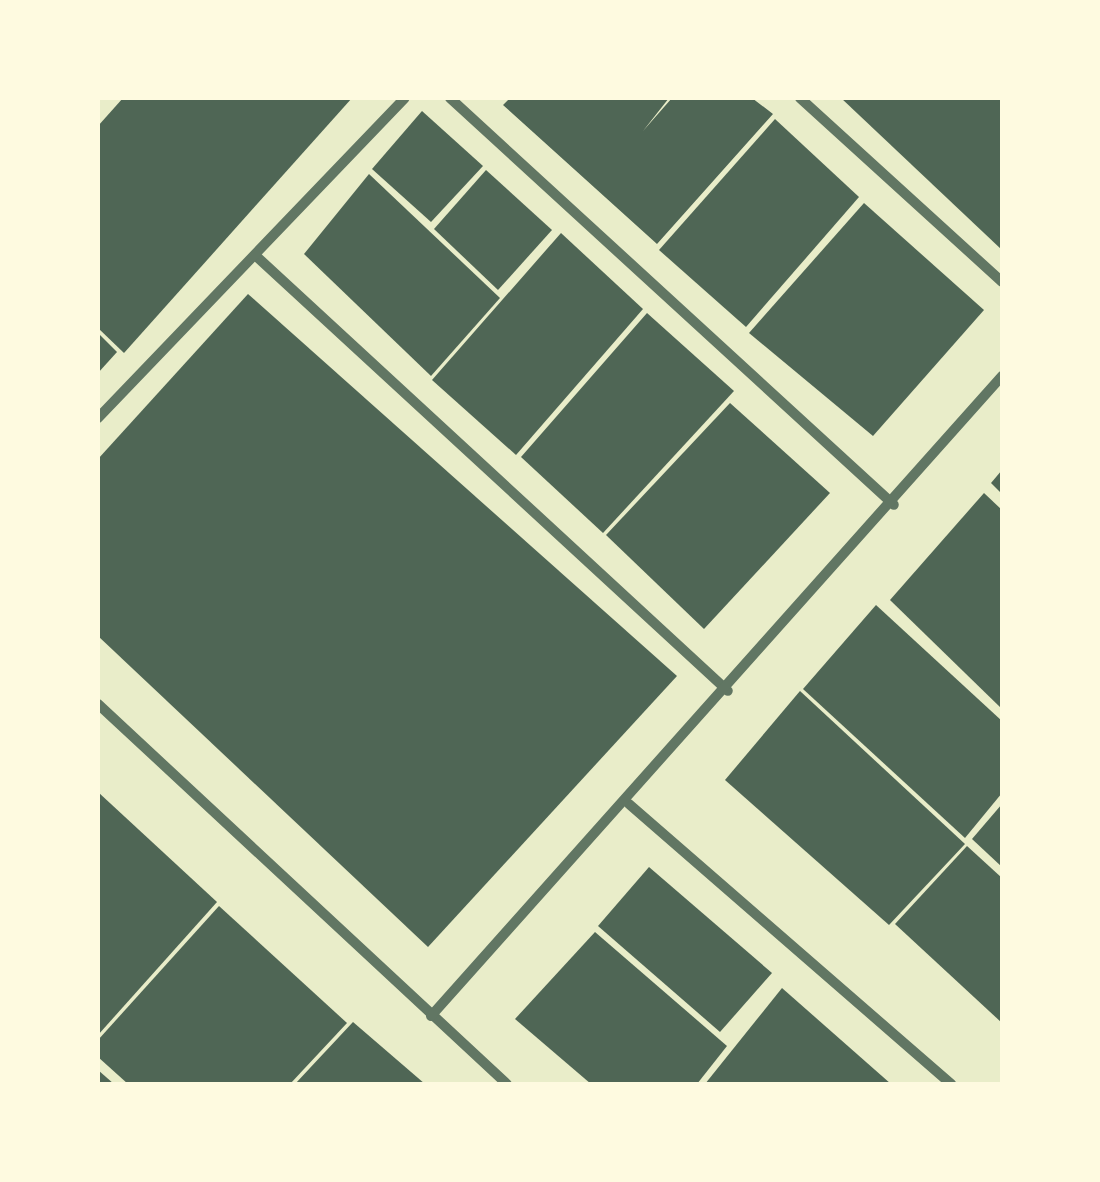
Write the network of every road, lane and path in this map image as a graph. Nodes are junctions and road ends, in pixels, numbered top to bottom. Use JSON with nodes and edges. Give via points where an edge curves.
{"nodes":[{"id":1,"x":404,"y":98,"type":"edge"},
{"id":2,"x":450,"y":98,"type":"edge"},
{"id":3,"x":800,"y":98,"type":"edge"},
{"id":4,"x":255,"y":255,"type":"junction"},
{"id":5,"x":1002,"y":282,"type":"edge"},
{"id":6,"x":1002,"y":376,"type":"edge"},
{"id":7,"x":98,"y":418,"type":"edge"},
{"id":8,"x":894,"y":505,"type":"junction"},
{"id":9,"x":728,"y":691,"type":"junction"},
{"id":10,"x":98,"y":704,"type":"edge"},
{"id":11,"x":629,"y":804,"type":"junction"},
{"id":12,"x":431,"y":1016,"type":"junction"},
{"id":13,"x":507,"y":1084,"type":"edge"},
{"id":14,"x":951,"y":1084,"type":"edge"}],
"edges":[{"from":1,"to":4,"type":"street"},
{"from":2,"to":8,"type":"street"},
{"from":3,"to":5,"type":"street"},
{"from":4,"to":7,"type":"street"},
{"from":4,"to":9,"type":"street"},
{"from":6,"to":8,"type":"street"},
{"from":8,"to":9,"type":"street"},
{"from":9,"to":11,"type":"street"},
{"from":10,"to":12,"type":"street"},
{"from":11,"to":12,"type":"street"},
{"from":11,"to":14,"type":"street"},
{"from":12,"to":13,"type":"street"}]}
